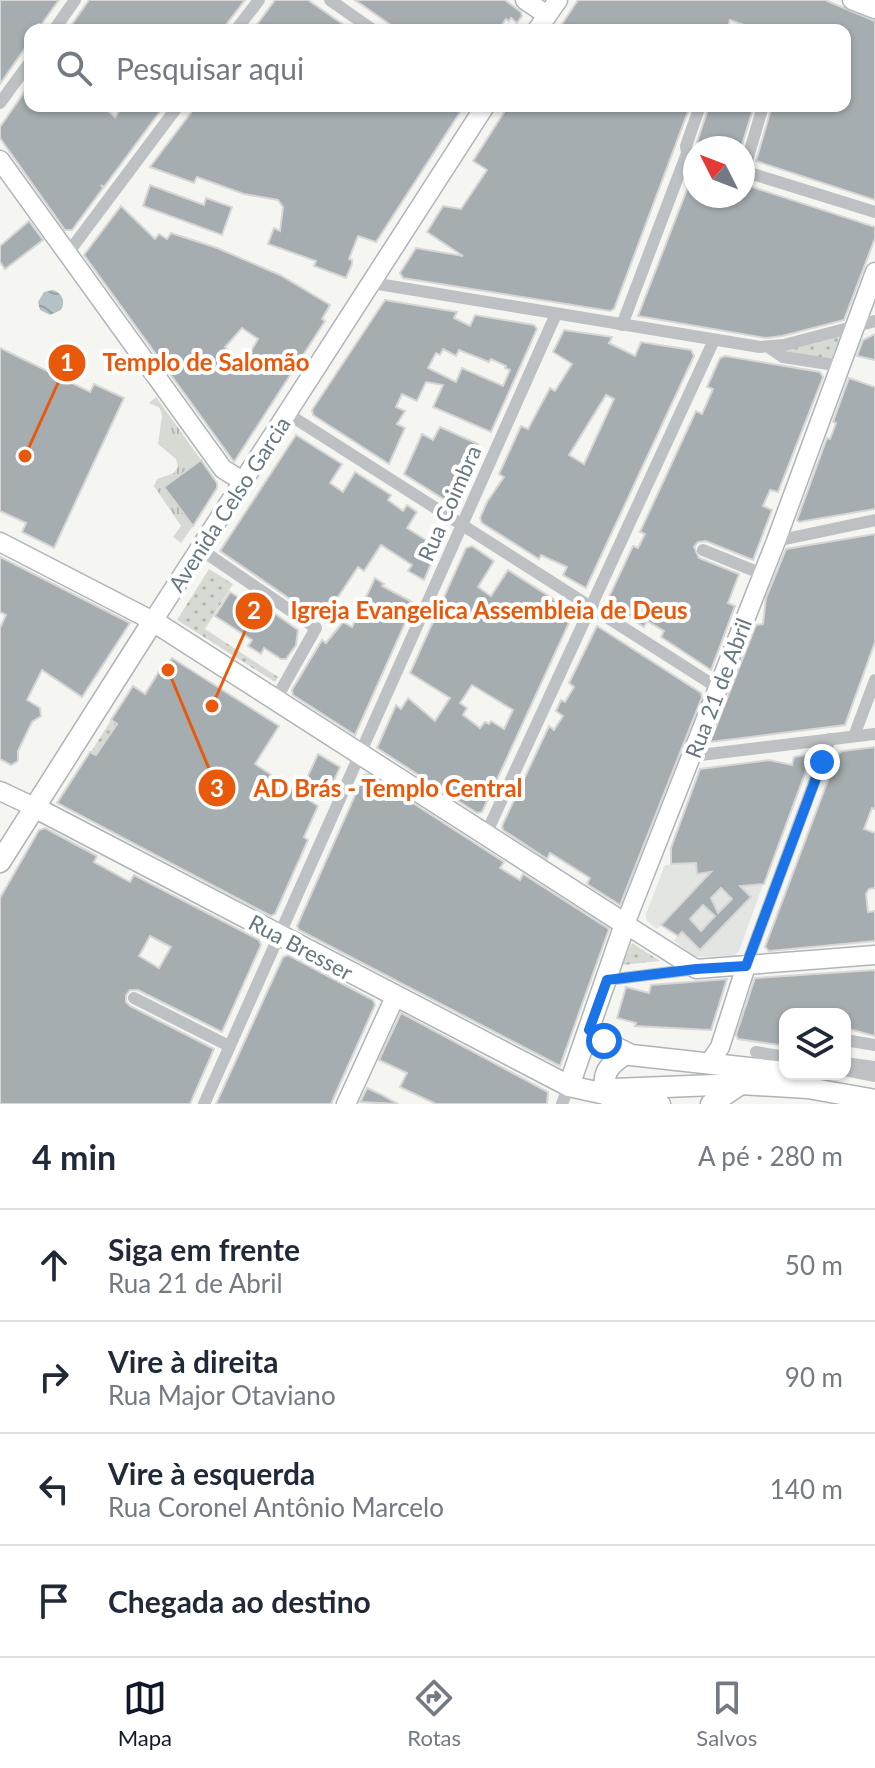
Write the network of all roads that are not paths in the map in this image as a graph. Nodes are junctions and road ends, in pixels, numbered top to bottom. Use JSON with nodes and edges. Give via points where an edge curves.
{"nodes":[{"id":1,"x":75,"y":0,"type":"edge"},
{"id":2,"x":259,"y":0,"type":"edge"},
{"id":3,"x":330,"y":0,"type":"edge"},
{"id":4,"x":525,"y":0,"type":"edge"},
{"id":5,"x":852,"y":0,"type":"edge"},
{"id":6,"x":875,"y":9,"type":"edge"},
{"id":7,"x":547,"y":15,"type":"edge"},
{"id":8,"x":58,"y":24,"type":"edge"},
{"id":9,"x":241,"y":24,"type":"edge"},
{"id":10,"x":364,"y":24,"type":"edge"},
{"id":11,"x":24,"y":70,"type":"edge"},
{"id":12,"x":0,"y":103,"type":"edge"},
{"id":13,"x":174,"y":112,"type":"edge"},
{"id":14,"x":481,"y":112,"type":"edge"},
{"id":15,"x":698,"y":112,"type":"edge"},
{"id":16,"x":761,"y":112,"type":"edge"},
{"id":17,"x":690,"y":136,"type":"edge"},
{"id":18,"x":754,"y":136,"type":"edge"},
{"id":19,"x":0,"y":160,"type":"edge"},
{"id":20,"x":683,"y":174,"type":"edge"},
{"id":21,"x":755,"y":175,"type":"edge"},
{"id":22,"x":875,"y":212,"type":"edge"},
{"id":23,"x":68,"y":253,"type":"junction"},
{"id":24,"x":875,"y":272,"type":"edge"},
{"id":25,"x":372,"y":283,"type":"junction"},
{"id":26,"x":870,"y":304,"type":"edge"},
{"id":27,"x":556,"y":314,"type":"junction"},
{"id":28,"x":875,"y":321,"type":"edge"},
{"id":29,"x":622,"y":325,"type":"junction"},
{"id":30,"x":853,"y":329,"type":"junction"},
{"id":31,"x":714,"y":340,"type":"junction"},
{"id":32,"x":770,"y":348,"type":"junction"},
{"id":33,"x":841,"y":366,"type":"junction"},
{"id":34,"x":288,"y":414,"type":"junction"},
{"id":35,"x":244,"y":482,"type":"junction"},
{"id":36,"x":875,"y":520,"type":"edge"},
{"id":37,"x":461,"y":525,"type":"junction"},
{"id":38,"x":776,"y":541,"type":"junction"},
{"id":39,"x":0,"y":542,"type":"edge"},
{"id":40,"x":200,"y":549,"type":"junction"},
{"id":41,"x":703,"y":550,"type":"dead end"},
{"id":42,"x":762,"y":574,"type":"junction"},
{"id":43,"x":591,"y":607,"type":"junction"},
{"id":44,"x":153,"y":621,"type":"junction"},
{"id":45,"x":875,"y":680,"type":"edge"},
{"id":46,"x":718,"y":688,"type":"junction"},
{"id":47,"x":276,"y":699,"type":"junction"},
{"id":48,"x":875,"y":734,"type":"edge"},
{"id":49,"x":854,"y":736,"type":"junction"},
{"id":50,"x":830,"y":739,"type":"junction"},
{"id":51,"x":360,"y":753,"type":"junction"},
{"id":52,"x":692,"y":756,"type":"junction"},
{"id":53,"x":0,"y":791,"type":"edge"},
{"id":54,"x":34,"y":807,"type":"junction"},
{"id":55,"x":486,"y":834,"type":"junction"},
{"id":56,"x":0,"y":862,"type":"edge"},
{"id":57,"x":625,"y":924,"type":"junction"},
{"id":58,"x":279,"y":935,"type":"junction"},
{"id":59,"x":875,"y":955,"type":"edge"},
{"id":60,"x":746,"y":966,"type":"junction"},
{"id":61,"x":696,"y":969,"type":"junction"},
{"id":62,"x":607,"y":980,"type":"junction"},
{"id":63,"x":395,"y":997,"type":"junction"},
{"id":64,"x":134,"y":998,"type":"dead end"},
{"id":65,"x":589,"y":1030,"type":"junction"},
{"id":66,"x":851,"y":1041,"type":"edge"},
{"id":67,"x":875,"y":1045,"type":"edge"},
{"id":68,"x":229,"y":1046,"type":"junction"},
{"id":69,"x":756,"y":1052,"type":"dead end"},
{"id":70,"x":626,"y":1054,"type":"junction"},
{"id":71,"x":779,"y":1056,"type":"edge"},
{"id":72,"x":718,"y":1058,"type":"junction"},
{"id":73,"x":851,"y":1064,"type":"edge"},
{"id":74,"x":875,"y":1067,"type":"edge"},
{"id":75,"x":779,"y":1071,"type":"edge"},
{"id":76,"x":851,"y":1071,"type":"edge"},
{"id":77,"x":875,"y":1076,"type":"edge"},
{"id":78,"x":791,"y":1080,"type":"edge"},
{"id":79,"x":807,"y":1080,"type":"edge"},
{"id":80,"x":813,"y":1080,"type":"edge"},
{"id":81,"x":741,"y":1084,"type":"junction"},
{"id":82,"x":875,"y":1087,"type":"edge"},
{"id":83,"x":605,"y":1094,"type":"junction"},
{"id":84,"x":565,"y":1095,"type":"edge"},
{"id":85,"x":875,"y":1100,"type":"edge"},
{"id":86,"x":204,"y":1104,"type":"edge"},
{"id":87,"x":346,"y":1104,"type":"edge"},
{"id":88,"x":661,"y":1104,"type":"edge"},
{"id":89,"x":711,"y":1104,"type":"edge"}],
"edges":[{"from":1,"to":8,"type":"street"},
{"from":2,"to":9,"type":"street"},
{"from":3,"to":10,"type":"street"},
{"from":4,"to":7,"type":"street"},
{"from":5,"to":6,"type":"street"},
{"from":11,"to":12,"type":"street"},
{"from":13,"to":23,"type":"street"},
{"from":14,"to":25,"type":"street","name":"Avenida Celso Garcia"},
{"from":15,"to":17,"type":"street"},
{"from":16,"to":18,"type":"street"},
{"from":19,"to":23,"type":"street"},
{"from":20,"to":29,"type":"street"},
{"from":21,"to":22,"type":"street"},
{"from":23,"to":35,"type":"street","via":[[223,469]]},
{"from":24,"to":26,"type":"street","name":"Rua 21 de Abril"},
{"from":25,"to":27,"type":"street"},
{"from":25,"to":34,"type":"street","name":"Avenida Celso Garcia"},
{"from":26,"to":30,"type":"street","name":"Rua 21 de Abril"},
{"from":27,"to":29,"type":"street"},
{"from":27,"to":37,"type":"street","name":"Rua Coimbra"},
{"from":28,"to":30,"type":"street"},
{"from":29,"to":31,"type":"street"},
{"from":30,"to":32,"type":"street"},
{"from":30,"to":33,"type":"street","name":"Rua 21 de Abril"},
{"from":31,"to":32,"type":"street"},
{"from":31,"to":43,"type":"street"},
{"from":32,"to":33,"type":"street","via":[[783,357]]},
{"from":33,"to":38,"type":"street","name":"Rua 21 de Abril"},
{"from":34,"to":35,"type":"street","name":"Avenida Celso Garcia"},
{"from":34,"to":37,"type":"street"},
{"from":35,"to":40,"type":"street","name":"Avenida Celso Garcia"},
{"from":36,"to":38,"type":"street"},
{"from":37,"to":43,"type":"street"},
{"from":37,"to":51,"type":"street","name":"Rua Coimbra"},
{"from":38,"to":42,"type":"street","name":"Rua 21 de Abril"},
{"from":39,"to":44,"type":"street"},
{"from":40,"to":44,"type":"street","name":"Avenida Celso Garcia"},
{"from":40,"to":47,"type":"street","via":[[316,628]]},
{"from":41,"to":42,"type":"street"},
{"from":42,"to":46,"type":"street","name":"Rua 21 de Abril"},
{"from":43,"to":46,"type":"street"},
{"from":43,"to":55,"type":"street"},
{"from":44,"to":47,"type":"main road"},
{"from":44,"to":54,"type":"main road","name":"Avenida Celso Garcia"},
{"from":45,"to":49,"type":"street"},
{"from":46,"to":52,"type":"street","name":"Rua 21 de Abril"},
{"from":47,"to":51,"type":"main road"},
{"from":48,"to":49,"type":"street"},
{"from":49,"to":50,"type":"street"},
{"from":50,"to":52,"type":"street"},
{"from":50,"to":60,"type":"street"},
{"from":51,"to":55,"type":"main road"},
{"from":51,"to":58,"type":"street","name":"Rua Coimbra"},
{"from":52,"to":57,"type":"street","name":"Rua 21 de Abril"},
{"from":53,"to":54,"type":"street","name":"Rua Bresser"},
{"from":54,"to":56,"type":"main road","name":"Avenida Celso Garcia"},
{"from":54,"to":58,"type":"main road","name":"Rua Bresser"},
{"from":55,"to":57,"type":"main road"},
{"from":57,"to":61,"type":"street"},
{"from":57,"to":62,"type":"main road","name":"Rua 21 de Abril"},
{"from":58,"to":63,"type":"main road","name":"Rua Bresser"},
{"from":58,"to":68,"type":"street","name":"Rua Coimbra"},
{"from":59,"to":60,"type":"street"},
{"from":60,"to":61,"type":"street"},
{"from":60,"to":72,"type":"street"},
{"from":61,"to":62,"type":"street"},
{"from":62,"to":65,"type":"main road","name":"Rua 21 de Abril"},
{"from":63,"to":84,"type":"main road","name":"Rua Bresser"},
{"from":63,"to":87,"type":"street"},
{"from":64,"to":68,"type":"street"},
{"from":65,"to":70,"type":"main road"},
{"from":65,"to":84,"type":"main road","name":"Rua 21 de Abril"},
{"from":66,"to":67,"type":"street"},
{"from":68,"to":86,"type":"street","name":"Rua Coimbra"},
{"from":69,"to":71,"type":"street"},
{"from":70,"to":72,"type":"main road"},
{"from":70,"to":83,"type":"main road","via":[[605,1071]]},
{"from":72,"to":75,"type":"main road"},
{"from":73,"to":74,"type":"street"},
{"from":76,"to":77,"type":"street"},
{"from":78,"to":81,"type":"main road","name":"Rua Bresser"},
{"from":79,"to":85,"type":"main road","name":"Rua Bresser"},
{"from":80,"to":82,"type":"main road","name":"Rua Bresser"},
{"from":81,"to":83,"type":"main road","name":"Rua Bresser","via":[[613,1089]]},
{"from":81,"to":89,"type":"main road"},
{"from":83,"to":84,"type":"main road","name":"Rua Bresser"},
{"from":83,"to":88,"type":"street","name":"Rua Bresser"}]}
